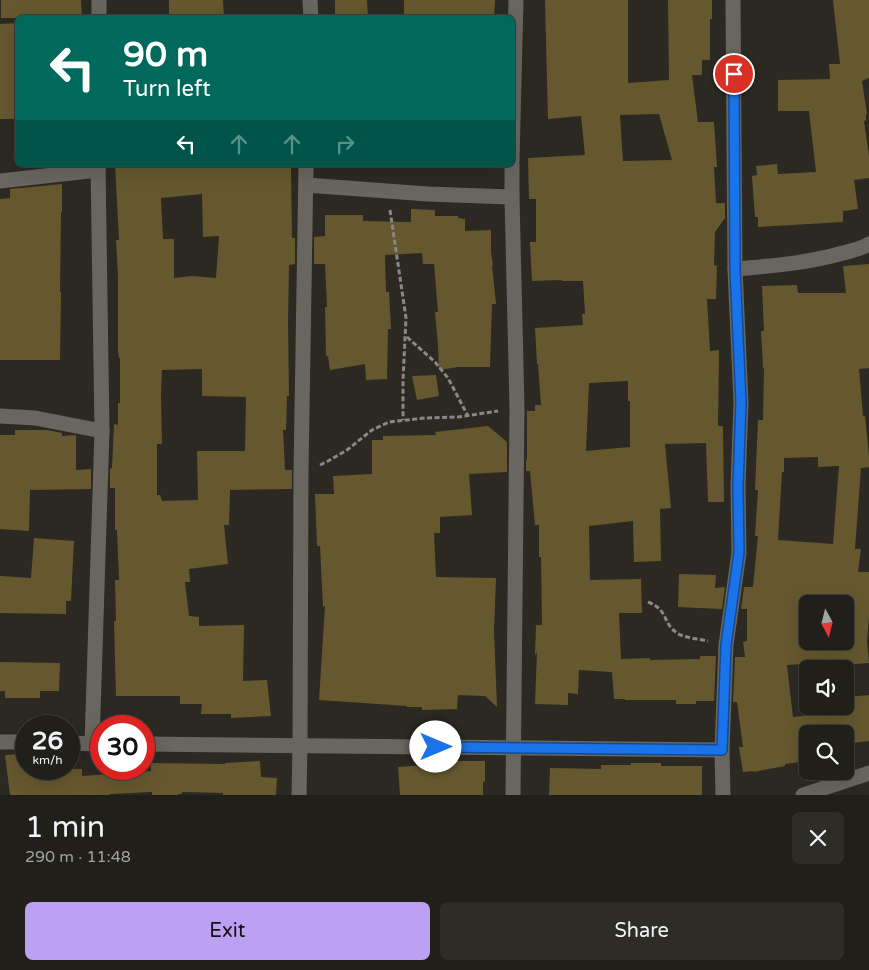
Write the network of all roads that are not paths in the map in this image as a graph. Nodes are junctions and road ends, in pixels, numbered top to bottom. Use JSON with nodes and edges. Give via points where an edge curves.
{"nodes":[{"id":1,"x":99,"y":0,"type":"edge"},
{"id":2,"x":310,"y":0,"type":"edge"},
{"id":3,"x":516,"y":0,"type":"edge"},
{"id":4,"x":733,"y":0,"type":"edge"},
{"id":5,"x":99,"y":15,"type":"edge"},
{"id":6,"x":311,"y":15,"type":"edge"},
{"id":7,"x":515,"y":40,"type":"edge"},
{"id":8,"x":306,"y":167,"type":"edge"},
{"id":9,"x":512,"y":167,"type":"edge"},
{"id":10,"x":98,"y":168,"type":"edge"},
{"id":11,"x":0,"y":181,"type":"edge"},
{"id":12,"x":306,"y":185,"type":"junction"},
{"id":13,"x":512,"y":196,"type":"junction"},
{"id":14,"x":869,"y":244,"type":"edge"},
{"id":15,"x":735,"y":269,"type":"junction"},
{"id":16,"x":0,"y":416,"type":"edge"},
{"id":17,"x":102,"y":431,"type":"junction"},
{"id":18,"x":97,"y":715,"type":"edge"},
{"id":19,"x":0,"y":742,"type":"edge"},
{"id":20,"x":15,"y":742,"type":"edge"},
{"id":21,"x":155,"y":744,"type":"edge"},
{"id":22,"x":300,"y":746,"type":"junction"},
{"id":23,"x":513,"y":747,"type":"junction"},
{"id":24,"x":722,"y":750,"type":"junction"},
{"id":25,"x":869,"y":773,"type":"edge"},
{"id":26,"x":299,"y":795,"type":"edge"},
{"id":27,"x":513,"y":795,"type":"edge"},
{"id":28,"x":723,"y":795,"type":"edge"},
{"id":29,"x":804,"y":795,"type":"edge"}],
"edges":[{"from":1,"to":5,"type":"street"},
{"from":2,"to":6,"type":"street"},
{"from":3,"to":7,"type":"street"},
{"from":4,"to":15,"type":"street"},
{"from":8,"to":12,"type":"street"},
{"from":9,"to":13,"type":"street"},
{"from":10,"to":11,"type":"street"},
{"from":10,"to":17,"type":"street"},
{"from":12,"to":13,"type":"street"},
{"from":12,"to":22,"type":"street"},
{"from":13,"to":23,"type":"street","via":[[517,408]]},
{"from":14,"to":15,"type":"street","via":[[790,264]]},
{"from":15,"to":24,"type":"street","via":[[741,402],[739,553],[726,645]]},
{"from":16,"to":17,"type":"street","via":[[35,418]]},
{"from":17,"to":18,"type":"street"},
{"from":19,"to":20,"type":"street"},
{"from":21,"to":22,"type":"street"},
{"from":22,"to":23,"type":"street"},
{"from":22,"to":26,"type":"street"},
{"from":23,"to":24,"type":"street"},
{"from":23,"to":27,"type":"street"},
{"from":24,"to":28,"type":"street"},
{"from":25,"to":29,"type":"street"}]}
